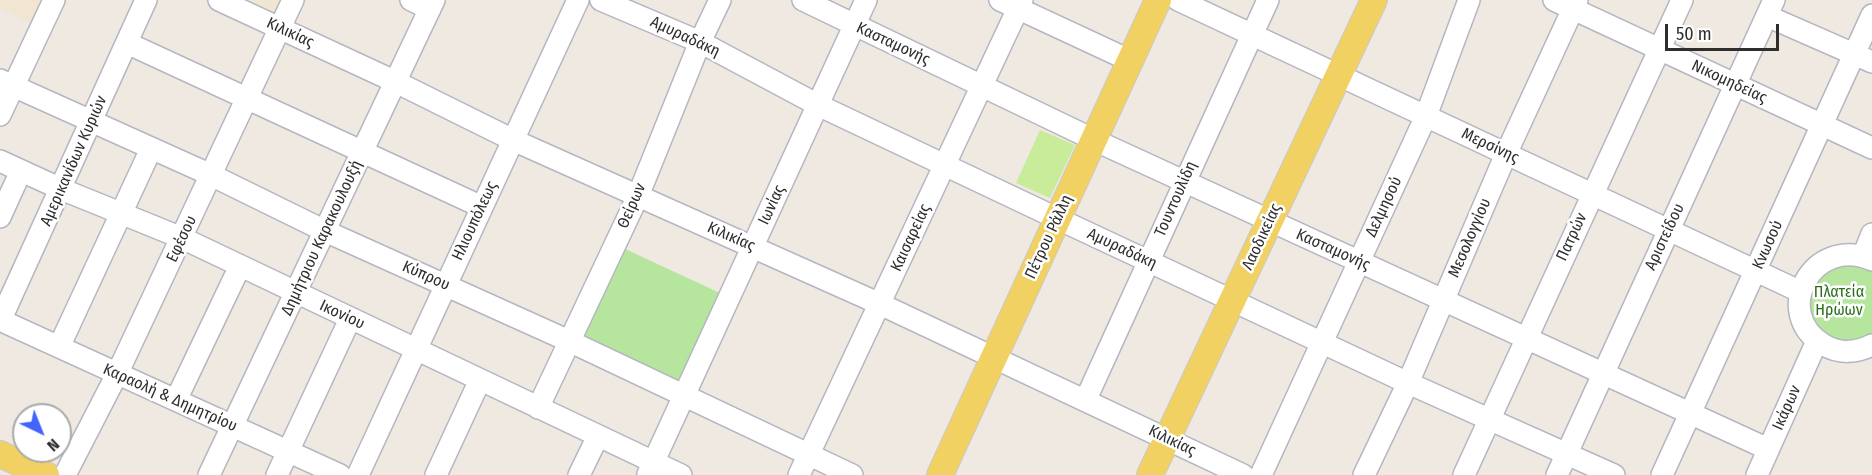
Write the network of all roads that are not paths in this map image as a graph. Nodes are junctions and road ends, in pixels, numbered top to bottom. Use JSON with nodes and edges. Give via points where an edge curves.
{"nodes":[{"id":1,"x":54,"y":0,"type":"edge"},
{"id":2,"x":146,"y":0,"type":"edge"},
{"id":3,"x":219,"y":0,"type":"edge"},
{"id":4,"x":293,"y":0,"type":"edge"},
{"id":5,"x":411,"y":0,"type":"edge"},
{"id":6,"x":578,"y":0,"type":"edge"},
{"id":7,"x":601,"y":0,"type":"edge"},
{"id":8,"x":720,"y":0,"type":"edge"},
{"id":9,"x":803,"y":0,"type":"edge"},
{"id":10,"x":866,"y":0,"type":"edge"},
{"id":11,"x":1158,"y":0,"type":"edge"},
{"id":12,"x":1179,"y":0,"type":"edge"},
{"id":13,"x":1268,"y":0,"type":"edge"},
{"id":14,"x":1374,"y":0,"type":"edge"},
{"id":15,"x":1469,"y":0,"type":"edge"},
{"id":16,"x":1682,"y":0,"type":"edge"},
{"id":17,"x":1013,"y":3,"type":"edge"},
{"id":18,"x":1568,"y":3,"type":"edge"},
{"id":19,"x":432,"y":4,"type":"edge"},
{"id":20,"x":1771,"y":8,"type":"edge"},
{"id":21,"x":1872,"y":15,"type":"edge"},
{"id":22,"x":854,"y":26,"type":"junction"},
{"id":23,"x":279,"y":29,"type":"junction"},
{"id":24,"x":1252,"y":34,"type":"junction"},
{"id":25,"x":700,"y":42,"type":"junction"},
{"id":26,"x":127,"y":44,"type":"junction"},
{"id":27,"x":1659,"y":49,"type":"junction"},
{"id":28,"x":1863,"y":58,"type":"edge"},
{"id":29,"x":1131,"y":61,"type":"junction"},
{"id":30,"x":1339,"y":75,"type":"junction"},
{"id":31,"x":396,"y":82,"type":"junction"},
{"id":32,"x":7,"y":83,"type":"edge"},
{"id":33,"x":982,"y":85,"type":"junction"},
{"id":34,"x":1736,"y":85,"type":"junction"},
{"id":35,"x":247,"y":99,"type":"junction"},
{"id":36,"x":818,"y":105,"type":"junction"},
{"id":37,"x":0,"y":115,"type":"edge"},
{"id":38,"x":1426,"y":116,"type":"junction"},
{"id":39,"x":91,"y":122,"type":"junction"},
{"id":40,"x":1822,"y":125,"type":"junction"},
{"id":41,"x":513,"y":140,"type":"junction"},
{"id":42,"x":1094,"y":140,"type":"junction"},
{"id":43,"x":151,"y":148,"type":"junction"},
{"id":44,"x":1872,"y":148,"type":"edge"},
{"id":45,"x":362,"y":152,"type":"junction"},
{"id":46,"x":1506,"y":154,"type":"junction"},
{"id":47,"x":0,"y":161,"type":"edge"},
{"id":48,"x":945,"y":164,"type":"junction"},
{"id":49,"x":21,"y":171,"type":"junction"},
{"id":50,"x":211,"y":175,"type":"junction"},
{"id":51,"x":1185,"y":180,"type":"junction"},
{"id":52,"x":61,"y":189,"type":"junction"},
{"id":53,"x":1592,"y":193,"type":"junction"},
{"id":54,"x":638,"y":196,"type":"junction"},
{"id":55,"x":482,"y":207,"type":"junction"},
{"id":56,"x":120,"y":213,"type":"junction"},
{"id":57,"x":0,"y":217,"type":"edge"},
{"id":58,"x":1058,"y":219,"type":"junction"},
{"id":59,"x":1270,"y":221,"type":"junction"},
{"id":60,"x":1669,"y":229,"type":"junction"},
{"id":61,"x":325,"y":231,"type":"junction"},
{"id":62,"x":1872,"y":234,"type":"edge"},
{"id":63,"x":182,"y":238,"type":"junction"},
{"id":64,"x":753,"y":247,"type":"junction"},
{"id":65,"x":1867,"y":258,"type":"edge"},
{"id":66,"x":1148,"y":261,"type":"junction"},
{"id":67,"x":1359,"y":262,"type":"junction"},
{"id":68,"x":240,"y":266,"type":"junction"},
{"id":69,"x":1757,"y":270,"type":"junction"},
{"id":70,"x":446,"y":285,"type":"junction"},
{"id":71,"x":1801,"y":292,"type":"junction"},
{"id":72,"x":296,"y":294,"type":"junction"},
{"id":73,"x":1232,"y":300,"type":"junction"},
{"id":74,"x":1444,"y":300,"type":"junction"},
{"id":75,"x":880,"y":304,"type":"junction"},
{"id":76,"x":350,"y":319,"type":"junction"},
{"id":77,"x":0,"y":321,"type":"edge"},
{"id":78,"x":1526,"y":338,"type":"junction"},
{"id":79,"x":1817,"y":340,"type":"junction"},
{"id":80,"x":569,"y":341,"type":"junction"},
{"id":81,"x":1322,"y":341,"type":"junction"},
{"id":82,"x":1872,"y":345,"type":"edge"},
{"id":83,"x":59,"y":347,"type":"junction"},
{"id":84,"x":416,"y":349,"type":"junction"},
{"id":85,"x":994,"y":358,"type":"junction"},
{"id":86,"x":1604,"y":372,"type":"junction"},
{"id":87,"x":117,"y":374,"type":"junction"},
{"id":88,"x":480,"y":381,"type":"junction"},
{"id":89,"x":1408,"y":383,"type":"junction"},
{"id":90,"x":684,"y":396,"type":"junction"},
{"id":91,"x":1086,"y":399,"type":"junction"},
{"id":92,"x":176,"y":400,"type":"junction"},
{"id":93,"x":538,"y":408,"type":"junction"},
{"id":94,"x":1692,"y":413,"type":"junction"},
{"id":95,"x":1490,"y":419,"type":"junction"},
{"id":96,"x":233,"y":426,"type":"junction"},
{"id":97,"x":598,"y":436,"type":"junction"},
{"id":98,"x":1167,"y":439,"type":"junction"},
{"id":99,"x":1768,"y":448,"type":"junction"},
{"id":100,"x":288,"y":451,"type":"junction"},
{"id":101,"x":1567,"y":453,"type":"junction"},
{"id":102,"x":0,"y":454,"type":"edge"},
{"id":103,"x":809,"y":455,"type":"junction"},
{"id":104,"x":651,"y":469,"type":"edge"},
{"id":105,"x":46,"y":475,"type":"edge"},
{"id":106,"x":65,"y":475,"type":"edge"},
{"id":107,"x":209,"y":475,"type":"edge"},
{"id":108,"x":278,"y":475,"type":"edge"},
{"id":109,"x":340,"y":475,"type":"edge"},
{"id":110,"x":358,"y":475,"type":"edge"},
{"id":111,"x":436,"y":475,"type":"edge"},
{"id":112,"x":579,"y":475,"type":"edge"},
{"id":113,"x":681,"y":475,"type":"edge"},
{"id":114,"x":799,"y":475,"type":"edge"},
{"id":115,"x":852,"y":475,"type":"edge"},
{"id":116,"x":940,"y":475,"type":"edge"},
{"id":117,"x":1150,"y":475,"type":"edge"},
{"id":118,"x":1243,"y":475,"type":"edge"},
{"id":119,"x":1261,"y":475,"type":"edge"},
{"id":120,"x":1364,"y":475,"type":"edge"},
{"id":121,"x":1464,"y":475,"type":"edge"},
{"id":122,"x":1557,"y":475,"type":"edge"},
{"id":123,"x":1614,"y":475,"type":"edge"},
{"id":124,"x":1662,"y":475,"type":"edge"},
{"id":125,"x":1756,"y":475,"type":"edge"}],
"edges":[{"from":1,"to":32,"type":"street"},
{"from":2,"to":26,"type":"street","name":"Αμερικανίδων Κυριών"},
{"from":3,"to":23,"type":"street","name":"Κιλικίας"},
{"from":4,"to":23,"type":"street","name":"Εφέσου"},
{"from":5,"to":19,"type":"street"},
{"from":6,"to":41,"type":"street","name":"Ηλιουπόλεως"},
{"from":7,"to":25,"type":"street","name":"Αμυραδάκη"},
{"from":8,"to":25,"type":"street","name":"Θείρων"},
{"from":9,"to":22,"type":"street","name":"Κασταμονής"},
{"from":10,"to":22,"type":"street","name":"Ιωνίας"},
{"from":11,"to":29,"type":"main road","name":"Πέτρου Ράλλη"},
{"from":12,"to":24,"type":"street","name":"Μερσίνης"},
{"from":13,"to":24,"type":"street","name":"Τουντουλίδη"},
{"from":14,"to":30,"type":"main road","name":"Λαοδικείας"},
{"from":15,"to":38,"type":"street","name":"Δελμησού"},
{"from":16,"to":27,"type":"street","name":"Πατρών"},
{"from":17,"to":29,"type":"street"},
{"from":17,"to":33,"type":"street","name":"Καισαρείας"},
{"from":18,"to":27,"type":"street","name":"Νικομηδείας"},
{"from":18,"to":46,"type":"street","name":"Μεσολογγίου"},
{"from":19,"to":31,"type":"street","name":"Δημήτριου Καρακουλουξή"},
{"from":20,"to":28,"type":"street"},
{"from":20,"to":34,"type":"street","name":"Αριστείδου"},
{"from":21,"to":28,"type":"street","name":"Κνωσού"},
{"from":22,"to":33,"type":"street","name":"Κασταμονής"},
{"from":22,"to":36,"type":"street","name":"Ιωνίας"},
{"from":23,"to":31,"type":"street","name":"Κιλικίας"},
{"from":23,"to":35,"type":"street","name":"Εφέσου"},
{"from":24,"to":30,"type":"street","name":"Μερσίνης"},
{"from":24,"to":51,"type":"street","name":"Τουντουλίδη"},
{"from":25,"to":36,"type":"street","name":"Αμυραδάκη"},
{"from":25,"to":54,"type":"street","name":"Θείρων"},
{"from":26,"to":35,"type":"street"},
{"from":26,"to":39,"type":"street","name":"Αμερικανίδων Κυριών"},
{"from":27,"to":34,"type":"street","name":"Νικομηδείας"},
{"from":27,"to":53,"type":"street","name":"Πατρών"},
{"from":28,"to":40,"type":"street","name":"Κνωσού"},
{"from":29,"to":42,"type":"main road","name":"Πέτρου Ράλλη"},
{"from":30,"to":38,"type":"street","name":"Μερσίνης"},
{"from":30,"to":59,"type":"main road","name":"Λαοδικείας"},
{"from":31,"to":41,"type":"street","name":"Κιλικίας"},
{"from":31,"to":45,"type":"street","name":"Δημήτριου Καρακουλουξή"},
{"from":32,"to":37,"type":"street"},
{"from":32,"to":39,"type":"street","name":"Κύπρου"},
{"from":33,"to":42,"type":"street","name":"Κασταμονής"},
{"from":33,"to":48,"type":"street","name":"Καισαρείας"},
{"from":34,"to":40,"type":"street","name":"Νικομηδείας"},
{"from":34,"to":60,"type":"street","name":"Αριστείδου"},
{"from":35,"to":45,"type":"street"},
{"from":35,"to":50,"type":"street","name":"Εφέσου"},
{"from":36,"to":48,"type":"street","name":"Αμυραδάκη"},
{"from":36,"to":64,"type":"street","name":"Ιωνίας"},
{"from":38,"to":46,"type":"street","name":"Μερσίνης"},
{"from":38,"to":67,"type":"street","name":"Δελμησού"},
{"from":39,"to":43,"type":"street","name":"Κύπρου"},
{"from":39,"to":52,"type":"street","name":"Αμερικανίδων Κυριών"},
{"from":40,"to":44,"type":"street","name":"Νικομηδείας"},
{"from":40,"to":69,"type":"street","name":"Κνωσού"},
{"from":41,"to":54,"type":"street","name":"Κιλικίας"},
{"from":41,"to":55,"type":"street","name":"Ηλιουπόλεως"},
{"from":42,"to":51,"type":"street","name":"Κασταμονής"},
{"from":42,"to":58,"type":"main road","name":"Πέτρου Ράλλη"},
{"from":43,"to":50,"type":"street","name":"Κύπρου"},
{"from":43,"to":56,"type":"street"},
{"from":45,"to":55,"type":"street"},
{"from":45,"to":61,"type":"street","name":"Δημήτριου Καρακουλουξή"},
{"from":46,"to":53,"type":"street","name":"Μερσίνης"},
{"from":46,"to":74,"type":"street","name":"Μεσολογγίου"},
{"from":47,"to":49,"type":"street","name":"Ικονίου"},
{"from":48,"to":58,"type":"street","name":"Αμυραδάκη"},
{"from":48,"to":75,"type":"street","name":"Καισαρείας"},
{"from":49,"to":52,"type":"street","name":"Ικονίου"},
{"from":49,"to":57,"type":"street"},
{"from":50,"to":61,"type":"street","name":"Κύπρου"},
{"from":50,"to":63,"type":"street","name":"Εφέσου"},
{"from":51,"to":59,"type":"street","name":"Κασταμονής"},
{"from":51,"to":66,"type":"street","name":"Τουντουλίδη"},
{"from":52,"to":56,"type":"street","name":"Ικονίου"},
{"from":52,"to":77,"type":"street","name":"Αμερικανίδων Κυριών"},
{"from":53,"to":60,"type":"street","name":"Μερσίνης"},
{"from":53,"to":78,"type":"street","name":"Πατρών"},
{"from":54,"to":64,"type":"street","name":"Κιλικίας"},
{"from":54,"to":80,"type":"street","name":"Θείρων"},
{"from":55,"to":70,"type":"street","name":"Ηλιουπόλεως"},
{"from":56,"to":63,"type":"street","name":"Ικονίου"},
{"from":56,"to":83,"type":"street"},
{"from":58,"to":66,"type":"street","name":"Αμυραδάκη"},
{"from":58,"to":85,"type":"main road","name":"Πέτρου Ράλλη"},
{"from":59,"to":67,"type":"street","name":"Κασταμονής"},
{"from":59,"to":73,"type":"main road","name":"Λαοδικείας"},
{"from":60,"to":69,"type":"street","name":"Μερσίνης"},
{"from":60,"to":86,"type":"street","name":"Αριστείδου"},
{"from":61,"to":70,"type":"street","name":"Κύπρου"},
{"from":61,"to":72,"type":"street","name":"Δημήτριου Καρακουλουξή"},
{"from":62,"to":65,"type":"street"},
{"from":63,"to":68,"type":"street","name":"Ικονίου"},
{"from":63,"to":87,"type":"street","name":"Εφέσου"},
{"from":64,"to":75,"type":"street","name":"Κιλικίας"},
{"from":64,"to":90,"type":"street","name":"Ιωνίας"},
{"from":65,"to":71,"type":"street","via":[[1840,255],[1819,264]]},
{"from":66,"to":73,"type":"street","name":"Αμυραδάκη"},
{"from":66,"to":91,"type":"street","name":"Τουντουλίδη"},
{"from":67,"to":74,"type":"street","name":"Κασταμονής"},
{"from":67,"to":81,"type":"street","name":"Δελμησού"},
{"from":68,"to":72,"type":"street","name":"Ικονίου"},
{"from":68,"to":92,"type":"street"},
{"from":69,"to":71,"type":"street","name":"Μερσίνης"},
{"from":69,"to":94,"type":"street","name":"Κνωσού"},
{"from":70,"to":80,"type":"street","name":"Κύπρου"},
{"from":70,"to":84,"type":"street","name":"Ηλιουπόλεως"},
{"from":71,"to":79,"type":"street","via":[[1802,319]]},
{"from":72,"to":76,"type":"street","name":"Ικονίου"},
{"from":72,"to":96,"type":"street","name":"Δημήτριου Καρακουλουξή"},
{"from":73,"to":81,"type":"street","name":"Αμυραδάκη"},
{"from":73,"to":98,"type":"main road","name":"Λαοδικείας"},
{"from":74,"to":78,"type":"street","name":"Κασταμονής"},
{"from":74,"to":89,"type":"street","name":"Μεσολογγίου"},
{"from":75,"to":85,"type":"street","name":"Κιλικίας"},
{"from":75,"to":103,"type":"street","name":"Καισαρείας"},
{"from":76,"to":84,"type":"street","name":"Ικονίου"},
{"from":76,"to":100,"type":"street"},
{"from":77,"to":83,"type":"street","name":"Καραολή & Δημητρίου"},
{"from":78,"to":86,"type":"street","name":"Κασταμονής"},
{"from":78,"to":95,"type":"street","name":"Πατρών"},
{"from":79,"to":82,"type":"street","via":[[1831,349],[1847,352]]},
{"from":79,"to":99,"type":"street","name":"Ικάρων"},
{"from":80,"to":90,"type":"street","name":"Κύπρου"},
{"from":80,"to":93,"type":"street","name":"Θείρων"},
{"from":81,"to":89,"type":"street","name":"Αμυραδάκη"},
{"from":81,"to":119,"type":"street","name":"Δελμησού"},
{"from":83,"to":87,"type":"street","name":"Καραολή & Δημητρίου"},
{"from":84,"to":88,"type":"street","name":"Ικονίου"},
{"from":84,"to":110,"type":"street","name":"Ηλιουπόλεως"},
{"from":85,"to":91,"type":"street","name":"Κιλικίας"},
{"from":85,"to":116,"type":"main road","name":"Πέτρου Ράλλη"},
{"from":86,"to":94,"type":"street","name":"Κασταμονής"},
{"from":86,"to":101,"type":"street","name":"Αριστείδου"},
{"from":87,"to":92,"type":"street","name":"Καραολή & Δημητρίου"},
{"from":87,"to":106,"type":"street","name":"Εφέσου"},
{"from":88,"to":93,"type":"street","name":"Ικονίου"},
{"from":88,"to":111,"type":"street"},
{"from":89,"to":95,"type":"street","name":"Αμυραδάκη"},
{"from":89,"to":120,"type":"street","name":"Μεσολογγίου"},
{"from":90,"to":103,"type":"street","name":"Κύπρου"},
{"from":90,"to":104,"type":"street","name":"Ιωνίας"},
{"from":91,"to":98,"type":"street","name":"Κιλικίας"},
{"from":92,"to":96,"type":"street","name":"Καραολή & Δημητρίου"},
{"from":93,"to":97,"type":"street","name":"Ικονίου"},
{"from":94,"to":99,"type":"street","name":"Κασταμονής"},
{"from":94,"to":124,"type":"street","name":"Κνωσού"},
{"from":95,"to":101,"type":"street","name":"Αμυραδάκη"},
{"from":95,"to":121,"type":"street","name":"Πατρών"},
{"from":96,"to":100,"type":"street","name":"Καραολή & Δημητρίου"},
{"from":96,"to":107,"type":"street","name":"Δημήτριου Καρακουλουξή"},
{"from":97,"to":104,"type":"street","name":"Ικονίου"},
{"from":97,"to":112,"type":"street"},
{"from":98,"to":117,"type":"main road","name":"Λαοδικείας"},
{"from":98,"to":118,"type":"street","name":"Κιλικίας"},
{"from":99,"to":125,"type":"street","name":"Ικάρων"},
{"from":100,"to":108,"type":"street"},
{"from":100,"to":109,"type":"street","name":"Καραολή & Δημητρίου"},
{"from":101,"to":122,"type":"street","name":"Αριστείδου"},
{"from":101,"to":123,"type":"street","name":"Αμυραδάκη"},
{"from":102,"to":105,"type":"main road"},
{"from":103,"to":114,"type":"street","name":"Καισαρείας"},
{"from":103,"to":115,"type":"street","name":"Κύπρου"},
{"from":104,"to":113,"type":"street","name":"Ικονίου"}]}
